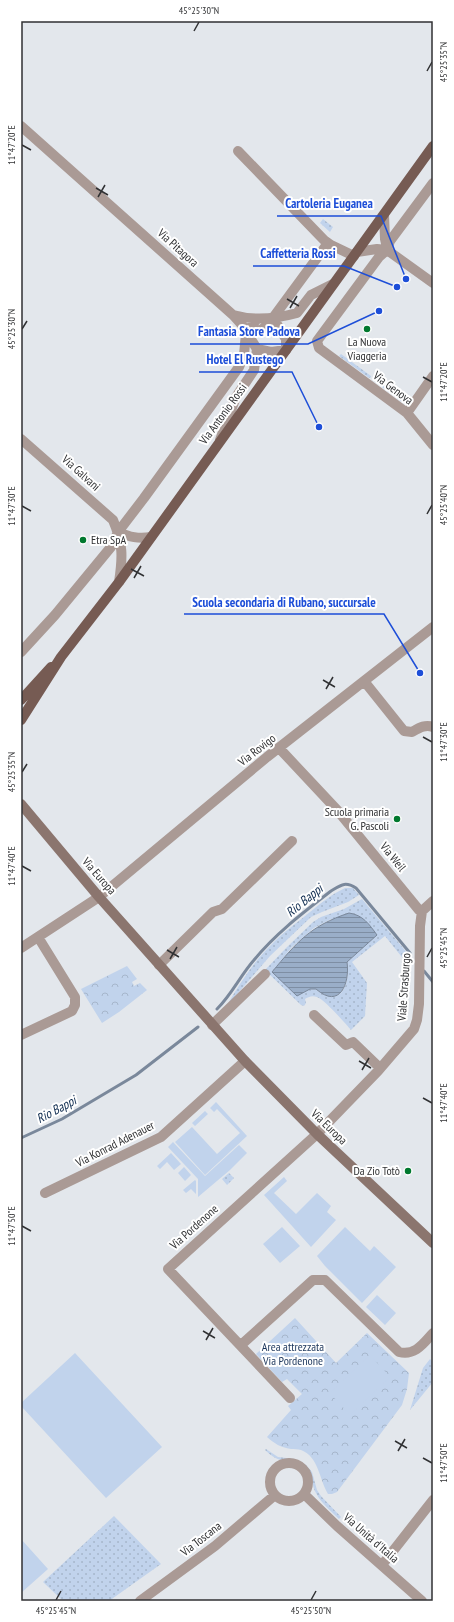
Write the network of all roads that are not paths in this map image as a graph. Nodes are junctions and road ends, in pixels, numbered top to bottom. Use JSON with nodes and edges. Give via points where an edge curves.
{"nodes":[{"id":1,"x":21,"y":126,"type":"edge"},
{"id":2,"x":433,"y":146,"type":"edge"},
{"id":3,"x":238,"y":151,"type":"dead end"},
{"id":4,"x":433,"y":183,"type":"edge"},
{"id":5,"x":384,"y":215,"type":"junction"},
{"id":6,"x":372,"y":232,"type":"junction"},
{"id":7,"x":328,"y":243,"type":"junction"},
{"id":8,"x":382,"y":250,"type":"junction"},
{"id":9,"x":355,"y":254,"type":"junction"},
{"id":10,"x":433,"y":283,"type":"edge"},
{"id":11,"x":334,"y":284,"type":"junction"},
{"id":12,"x":233,"y":315,"type":"junction"},
{"id":13,"x":272,"y":318,"type":"junction"},
{"id":14,"x":257,"y":319,"type":"junction"},
{"id":15,"x":246,"y":333,"type":"junction"},
{"id":16,"x":257,"y":349,"type":"junction"},
{"id":17,"x":286,"y":350,"type":"junction"},
{"id":18,"x":433,"y":376,"type":"edge"},
{"id":19,"x":407,"y":413,"type":"junction"},
{"id":20,"x":21,"y":439,"type":"edge"},
{"id":21,"x":219,"y":441,"type":"junction"},
{"id":22,"x":433,"y":444,"type":"edge"},
{"id":23,"x":118,"y":532,"type":"junction"},
{"id":24,"x":151,"y":537,"type":"junction"},
{"id":25,"x":119,"y":582,"type":"junction"},
{"id":26,"x":433,"y":627,"type":"edge"},
{"id":27,"x":21,"y":652,"type":"edge"},
{"id":28,"x":61,"y":657,"type":"junction"},
{"id":29,"x":364,"y":681,"type":"junction"},
{"id":30,"x":21,"y":700,"type":"edge"},
{"id":31,"x":21,"y":720,"type":"edge"},
{"id":32,"x":433,"y":727,"type":"edge"},
{"id":33,"x":279,"y":748,"type":"junction"},
{"id":34,"x":21,"y":804,"type":"edge"},
{"id":35,"x":292,"y":841,"type":"dead end"},
{"id":36,"x":99,"y":897,"type":"junction"},
{"id":37,"x":433,"y":901,"type":"edge"},
{"id":38,"x":422,"y":911,"type":"junction"},
{"id":39,"x":38,"y":937,"type":"junction"},
{"id":40,"x":21,"y":948,"type":"edge"},
{"id":41,"x":159,"y":965,"type":"junction"},
{"id":42,"x":265,"y":974,"type":"dead end"},
{"id":43,"x":314,"y":1015,"type":"dead end"},
{"id":44,"x":212,"y":1025,"type":"junction"},
{"id":45,"x":21,"y":1035,"type":"edge"},
{"id":46,"x":245,"y":1061,"type":"junction"},
{"id":47,"x":380,"y":1068,"type":"junction"},
{"id":48,"x":317,"y":1134,"type":"junction"},
{"id":49,"x":45,"y":1193,"type":"dead end"},
{"id":50,"x":433,"y":1243,"type":"edge"},
{"id":51,"x":433,"y":1333,"type":"edge"},
{"id":52,"x":241,"y":1345,"type":"junction"},
{"id":53,"x":290,"y":1398,"type":"dead end"},
{"id":54,"x":304,"y":1494,"type":"junction"},
{"id":55,"x":275,"y":1495,"type":"junction"},
{"id":56,"x":433,"y":1500,"type":"edge"},
{"id":57,"x":382,"y":1565,"type":"junction"},
{"id":58,"x":140,"y":1601,"type":"edge"},
{"id":59,"x":422,"y":1601,"type":"edge"}],
"edges":[{"from":1,"to":12,"type":"street","name":"Via Pitagora"},
{"from":2,"to":5,"type":"main road","name":"Via Antonio Rossi"},
{"from":3,"to":7,"type":"street"},
{"from":4,"to":8,"type":"street"},
{"from":5,"to":6,"type":"main road","name":"Via Antonio Rossi"},
{"from":5,"to":8,"type":"street","via":[[385,239]]},
{"from":6,"to":8,"type":"street","via":[[373,244]]},
{"from":6,"to":9,"type":"main road","name":"Via Antonio Rossi"},
{"from":7,"to":9,"type":"street"},
{"from":7,"to":13,"type":"street"},
{"from":8,"to":9,"type":"street"},
{"from":8,"to":10,"type":"street"},
{"from":8,"to":19,"type":"street","name":"Via Genova","via":[[317,341],[318,348]]},
{"from":9,"to":11,"type":"main road","name":"Via Antonio Rossi"},
{"from":11,"to":13,"type":"street","via":[[311,295],[297,313]]},
{"from":11,"to":17,"type":"main road","name":"Via Antonio Rossi"},
{"from":12,"to":14,"type":"street"},
{"from":12,"to":15,"type":"street","name":"Via Pitagora"},
{"from":13,"to":14,"type":"street"},
{"from":13,"to":15,"type":"street","via":[[267,326],[257,332]]},
{"from":13,"to":17,"type":"street","via":[[286,339]]},
{"from":14,"to":15,"type":"street"},
{"from":15,"to":16,"type":"street","name":"Via Pitagora"},
{"from":15,"to":23,"type":"street","name":"Via Antonio Rossi","via":[[244,355],[239,366]]},
{"from":16,"to":17,"type":"street","via":[[271,352]]},
{"from":16,"to":21,"type":"street","via":[[254,370],[236,397]]},
{"from":17,"to":21,"type":"main road","name":"Via Antonio Rossi"},
{"from":18,"to":19,"type":"street"},
{"from":19,"to":22,"type":"street","name":"Via Genova"},
{"from":20,"to":23,"type":"street","name":"Via Galvani","via":[[112,520]]},
{"from":21,"to":24,"type":"main road","name":"Via Antonio Rossi"},
{"from":23,"to":24,"type":"street","via":[[131,538]]},
{"from":23,"to":25,"type":"street","name":"Via Antonio Rossi","via":[[123,559]]},
{"from":23,"to":27,"type":"street","name":"Via Antonio Rossi","via":[[111,547]]},
{"from":24,"to":25,"type":"main road","name":"Via Antonio Rossi"},
{"from":25,"to":28,"type":"main road","name":"Via Antonio Rossi"},
{"from":26,"to":29,"type":"street","name":"Via Rovigo"},
{"from":28,"to":30,"type":"main road","name":"Via Antonio Rossi"},
{"from":28,"to":31,"type":"main road","name":"Via Antonio Rossi"},
{"from":29,"to":32,"type":"street","via":[[404,731],[412,732],[428,725]]},
{"from":29,"to":33,"type":"street","name":"Via Rovigo"},
{"from":33,"to":36,"type":"street","name":"Via Rovigo"},
{"from":33,"to":38,"type":"street","name":"Via Weil","via":[[338,811]]},
{"from":34,"to":36,"type":"street","name":"Via Europa"},
{"from":35,"to":41,"type":"street","via":[[222,909],[213,912]]},
{"from":36,"to":39,"type":"street","name":"Via Rovigo"},
{"from":36,"to":41,"type":"street","name":"Via Europa"},
{"from":37,"to":38,"type":"street"},
{"from":38,"to":47,"type":"street","name":"Viale Strasburgo","via":[[417,1020],[414,1029]]},
{"from":39,"to":40,"type":"street","name":"Via Rovigo"},
{"from":39,"to":45,"type":"street","via":[[75,997],[76,1005],[72,1011]]},
{"from":41,"to":44,"type":"street","name":"Via Europa"},
{"from":42,"to":44,"type":"street"},
{"from":43,"to":47,"type":"street","via":[[346,1045],[353,1042]]},
{"from":44,"to":46,"type":"street","name":"Via Europa"},
{"from":46,"to":48,"type":"street","name":"Via Europa"},
{"from":46,"to":49,"type":"street","name":"Via Konrad Adenauer","via":[[161,1137]]},
{"from":47,"to":48,"type":"street","name":"Viale Strasburgo"},
{"from":48,"to":50,"type":"street","name":"Via Europa"},
{"from":48,"to":52,"type":"street","name":"Via Pordenone","via":[[168,1269]]},
{"from":51,"to":52,"type":"street","via":[[415,1352],[400,1352],[325,1280],[313,1280]]},
{"from":52,"to":53,"type":"street","name":"Via Pordenone"},
{"from":54,"to":55,"type":"street","via":[[290,1501]]},
{"from":54,"to":55,"type":"street","via":[[307,1476],[299,1466],[287,1463],[280,1465],[271,1477],[271,1487]]},
{"from":54,"to":57,"type":"street","name":"Via Unità d'Italia"},
{"from":55,"to":58,"type":"street","name":"Via Toscana","via":[[215,1546]]},
{"from":56,"to":57,"type":"street"},
{"from":57,"to":59,"type":"street","name":"Via Unità d'Italia"}]}
